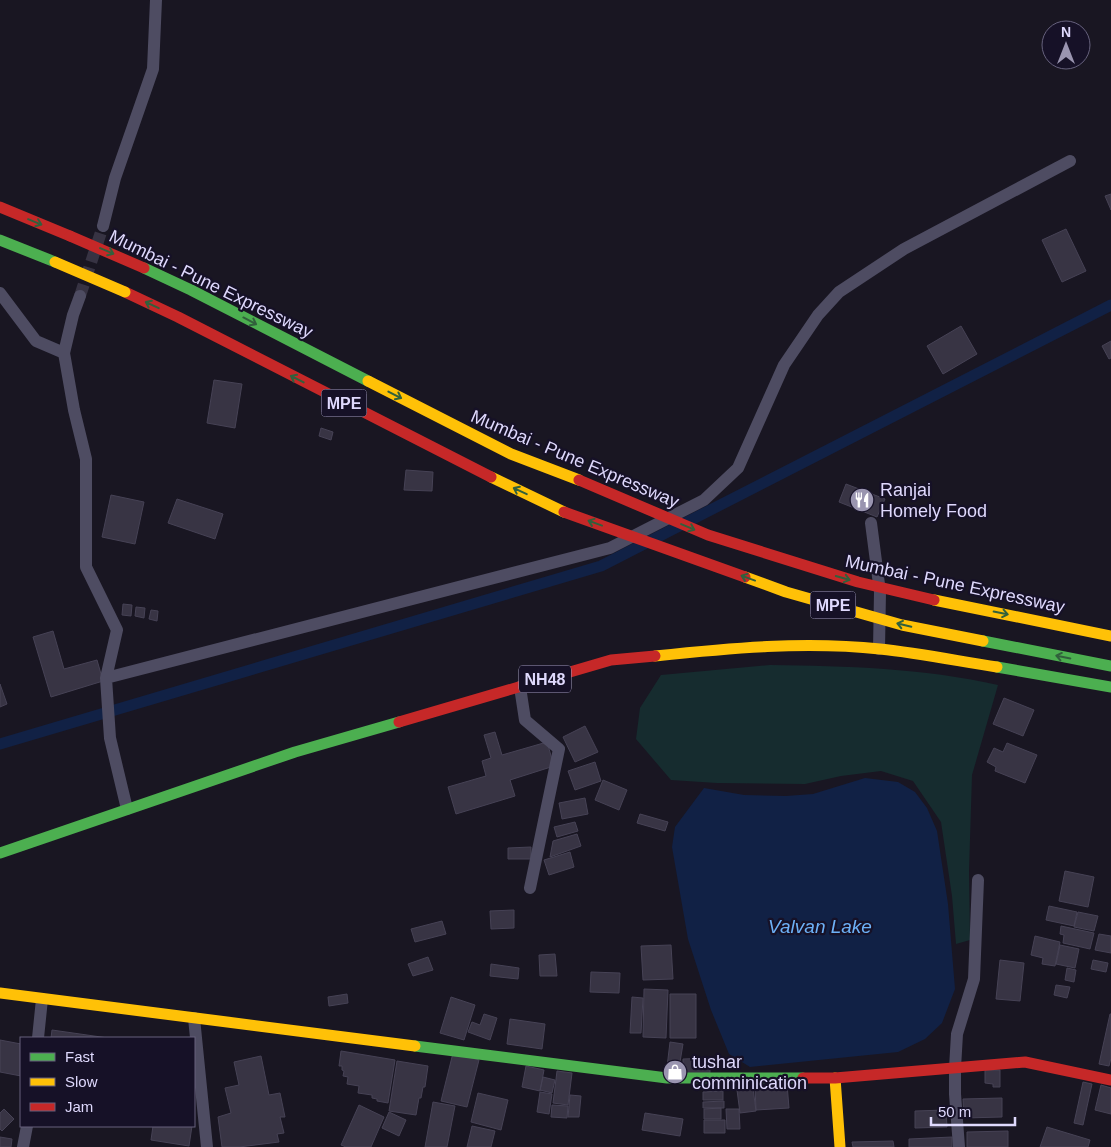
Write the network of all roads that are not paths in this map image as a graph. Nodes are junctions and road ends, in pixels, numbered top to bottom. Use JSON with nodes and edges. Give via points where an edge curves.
{"nodes":[{"id":1,"x":156,"y":0,"type":"edge"},
{"id":2,"x":1070,"y":161,"type":"dead end"},
{"id":3,"x":0,"y":207,"type":"edge"},
{"id":4,"x":103,"y":226,"type":"tunnel mouth"},
{"id":5,"x":0,"y":240,"type":"edge"},
{"id":6,"x":0,"y":293,"type":"edge"},
{"id":7,"x":80,"y":296,"type":"tunnel mouth"},
{"id":8,"x":64,"y":353,"type":"junction"},
{"id":9,"x":871,"y":523,"type":"dead end"},
{"id":10,"x":1111,"y":636,"type":"edge"},
{"id":11,"x":879,"y":649,"type":"junction"},
{"id":12,"x":1111,"y":666,"type":"edge"},
{"id":13,"x":106,"y":678,"type":"junction"},
{"id":14,"x":520,"y":687,"type":"junction"},
{"id":15,"x":1111,"y":687,"type":"edge"},
{"id":16,"x":127,"y":809,"type":"junction"},
{"id":17,"x":0,"y":852,"type":"edge"},
{"id":18,"x":978,"y":880,"type":"dead end"},
{"id":19,"x":530,"y":888,"type":"dead end"},
{"id":20,"x":0,"y":993,"type":"edge"},
{"id":21,"x":42,"y":999,"type":"junction"},
{"id":22,"x":194,"y":1018,"type":"junction"},
{"id":23,"x":38,"y":1037,"type":"edge"},
{"id":24,"x":955,"y":1068,"type":"junction"},
{"id":25,"x":835,"y":1078,"type":"junction"},
{"id":26,"x":1111,"y":1080,"type":"edge"},
{"id":27,"x":27,"y":1127,"type":"edge"},
{"id":28,"x":24,"y":1147,"type":"edge"},
{"id":29,"x":207,"y":1147,"type":"edge"},
{"id":30,"x":840,"y":1147,"type":"edge"},
{"id":31,"x":960,"y":1147,"type":"edge"}],
"edges":[{"from":1,"to":4,"type":"street","via":[[153,69],[115,178]]},
{"from":2,"to":13,"type":"street","via":[[904,249],[839,292],[818,315],[784,365],[738,468],[704,500],[610,548]]},
{"from":3,"to":10,"type":"main road","name":"Mumbai - Pune Expressway","number":"MPE","one_way":true,"bridge":true,"via":[[191,290],[511,454],[708,535],[841,577],[914,596]]},
{"from":12,"to":5,"type":"main road","number":"MPE","one_way":true,"bridge":true,"via":[[902,625],[786,592],[564,512],[178,317]]},
{"from":6,"to":8,"type":"street","via":[[36,341]]},
{"from":7,"to":8,"type":"street"},
{"from":8,"to":13,"type":"street","via":[[86,459],[86,567],[117,630]]},
{"from":9,"to":11,"type":"street","via":[[880,592]]},
{"from":11,"to":14,"type":"main road","number":"NH48","via":[[796,646],[682,652],[610,660]]},
{"from":11,"to":15,"type":"main road","number":"NH48"},
{"from":13,"to":16,"type":"street","via":[[110,738]]},
{"from":14,"to":16,"type":"main road","number":"NH48","via":[[295,752]]},
{"from":14,"to":19,"type":"street","via":[[525,720],[559,749]]},
{"from":16,"to":17,"type":"main road","number":"NH48"},
{"from":18,"to":24,"type":"street","via":[[974,979],[958,1034]]},
{"from":20,"to":21,"type":"main road"},
{"from":21,"to":22,"type":"main road"},
{"from":21,"to":23,"type":"street"},
{"from":22,"to":25,"type":"main road","via":[[667,1078]]},
{"from":22,"to":29,"type":"street"},
{"from":24,"to":25,"type":"main road"},
{"from":24,"to":26,"type":"main road","via":[[1025,1062]]},
{"from":24,"to":31,"type":"street"},
{"from":25,"to":30,"type":"main road"},
{"from":27,"to":28,"type":"street"}]}
